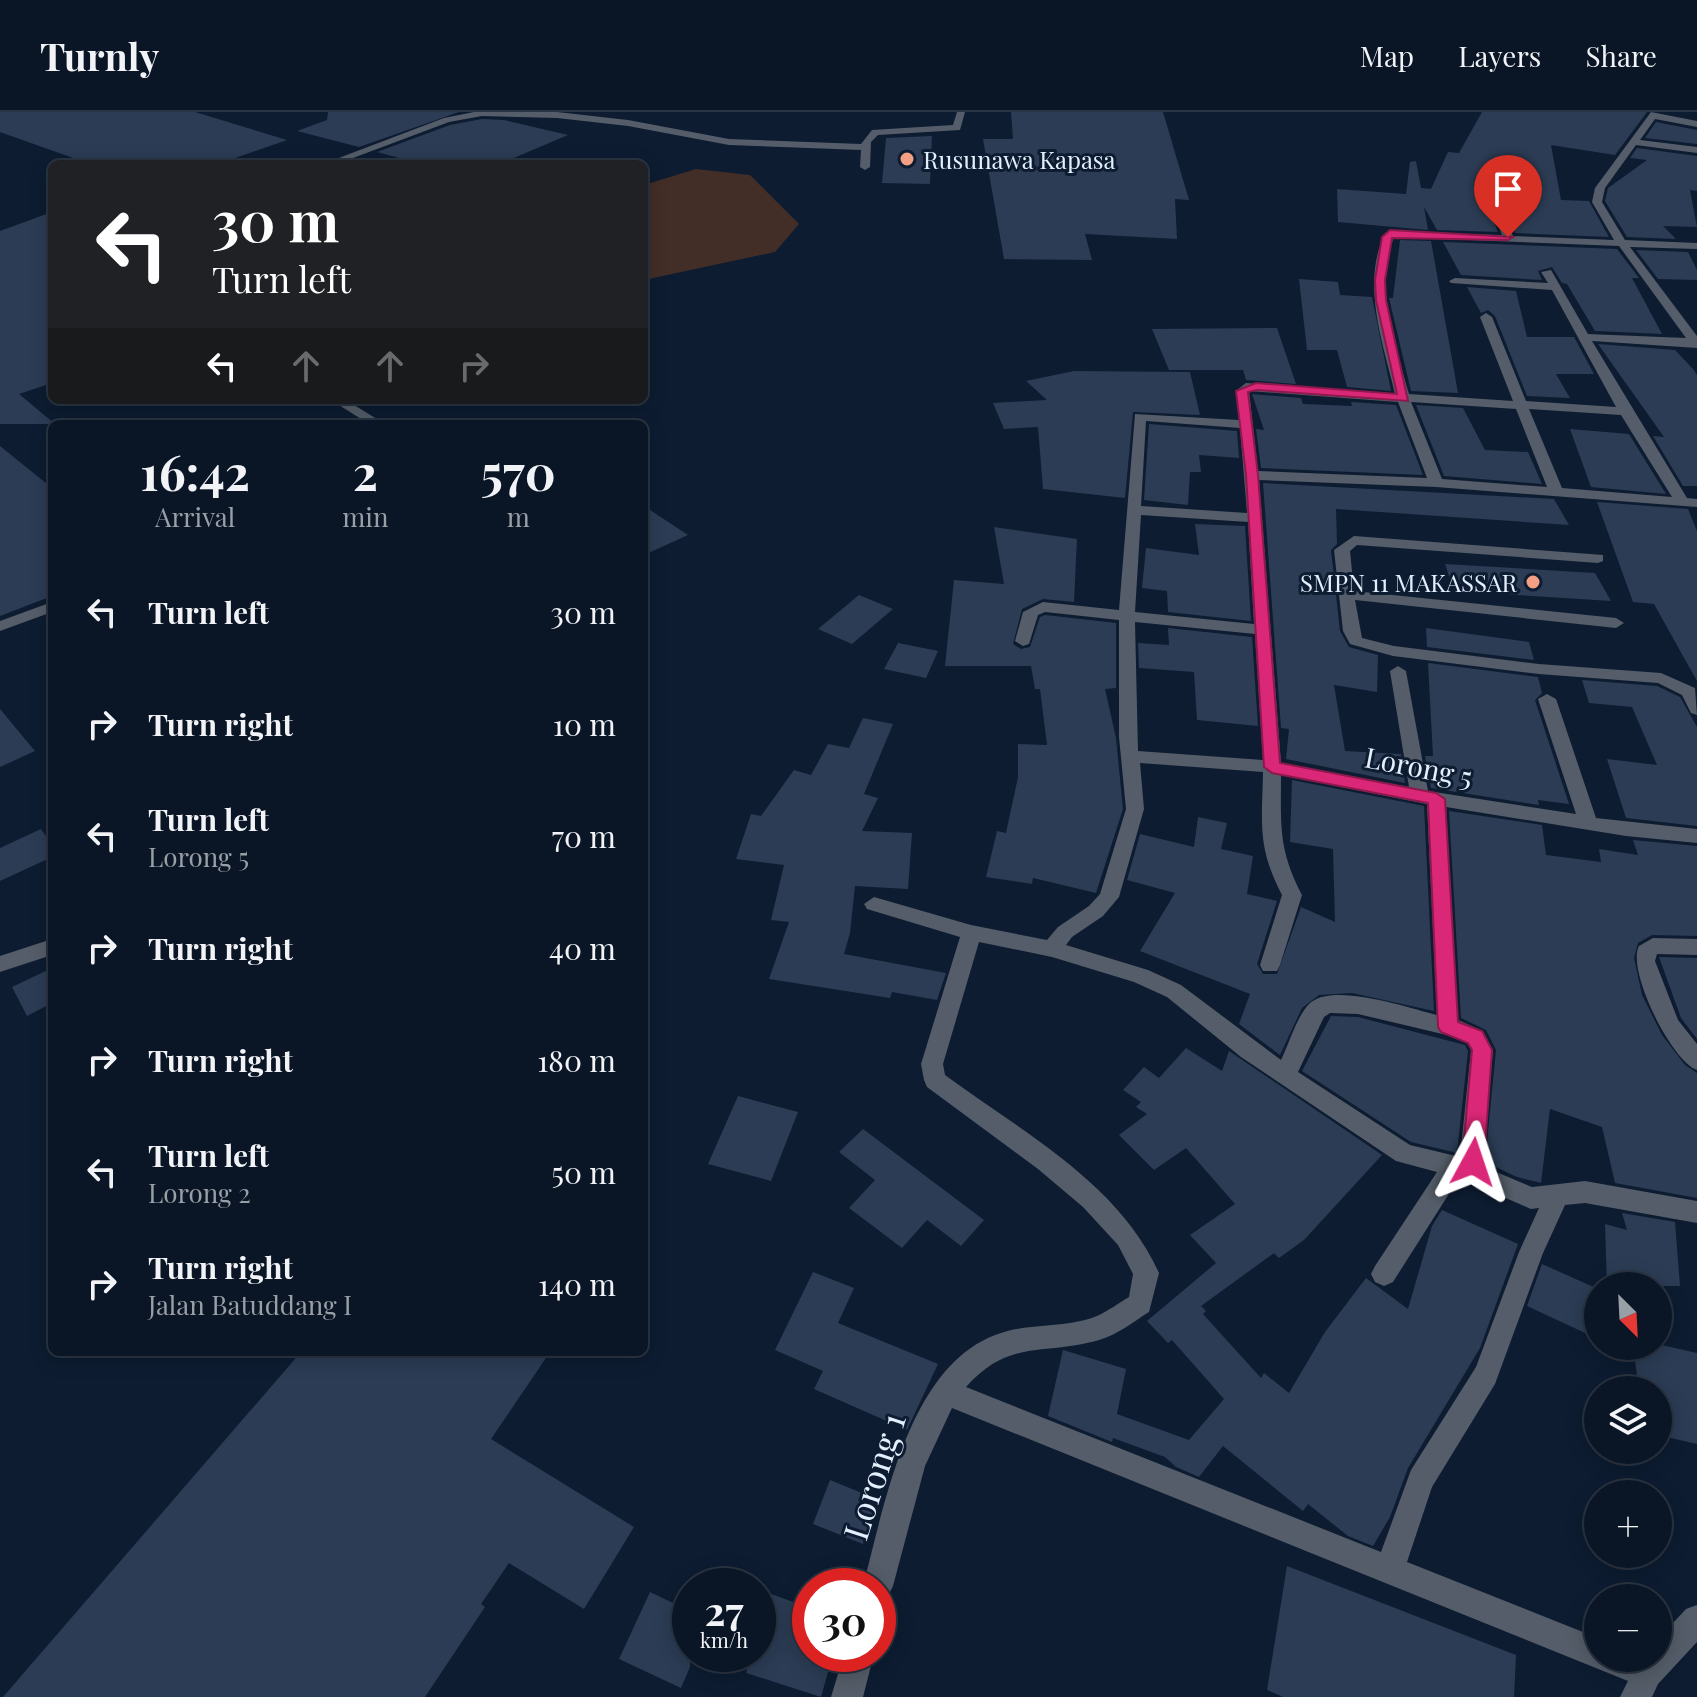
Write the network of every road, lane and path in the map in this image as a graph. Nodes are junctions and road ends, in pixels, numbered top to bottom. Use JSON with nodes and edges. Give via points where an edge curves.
{"nodes":[{"id":1,"x":961,"y":112,"type":"edge"},
{"id":2,"x":558,"y":113,"type":"edge"},
{"id":3,"x":1654,"y":114,"type":"edge"},
{"id":4,"x":1697,"y":124,"type":"edge"},
{"id":5,"x":1635,"y":142,"type":"junction"},
{"id":6,"x":865,"y":147,"type":"junction"},
{"id":7,"x":1697,"y":150,"type":"edge"},
{"id":8,"x":339,"y":160,"type":"edge"},
{"id":9,"x":865,"y":167,"type":"dead end"},
{"id":10,"x":1492,"y":198,"type":"dead end"},
{"id":11,"x":1508,"y":237,"type":"junction"},
{"id":12,"x":1622,"y":242,"type":"junction"},
{"id":13,"x":1697,"y":246,"type":"edge"},
{"id":14,"x":1547,"y":272,"type":"dead end"},
{"id":15,"x":1455,"y":281,"type":"dead end"},
{"id":16,"x":1555,"y":287,"type":"junction"},
{"id":17,"x":1486,"y":317,"type":"dead end"},
{"id":18,"x":1584,"y":337,"type":"junction"},
{"id":19,"x":1696,"y":343,"type":"edge"},
{"id":20,"x":1403,"y":398,"type":"junction"},
{"id":21,"x":344,"y":404,"type":"edge"},
{"id":22,"x":1519,"y":405,"type":"junction"},
{"id":23,"x":1625,"y":411,"type":"junction"},
{"id":24,"x":371,"y":420,"type":"edge"},
{"id":25,"x":1244,"y":424,"type":"junction"},
{"id":26,"x":1252,"y":475,"type":"junction"},
{"id":27,"x":1436,"y":483,"type":"junction"},
{"id":28,"x":1556,"y":492,"type":"junction"},
{"id":29,"x":1690,"y":503,"type":"edge"},
{"id":30,"x":1133,"y":510,"type":"junction"},
{"id":31,"x":1254,"y":518,"type":"junction"},
{"id":32,"x":1598,"y":558,"type":"dead end"},
{"id":33,"x":1349,"y":595,"type":"junction"},
{"id":34,"x":48,"y":608,"type":"edge"},
{"id":35,"x":1127,"y":616,"type":"junction"},
{"id":36,"x":1616,"y":623,"type":"dead end"},
{"id":37,"x":0,"y":626,"type":"edge"},
{"id":38,"x":1261,"y":630,"type":"junction"},
{"id":39,"x":1023,"y":641,"type":"dead end"},
{"id":40,"x":1398,"y":671,"type":"dead end"},
{"id":41,"x":1547,"y":699,"type":"dead end"},
{"id":42,"x":1697,"y":709,"type":"edge"},
{"id":43,"x":1130,"y":756,"type":"junction"},
{"id":44,"x":1272,"y":767,"type":"junction"},
{"id":45,"x":1428,"y":797,"type":"junction"},
{"id":46,"x":1588,"y":823,"type":"junction"},
{"id":47,"x":1697,"y":836,"type":"edge"},
{"id":48,"x":874,"y":904,"type":"dead end"},
{"id":49,"x":971,"y":933,"type":"junction"},
{"id":50,"x":1697,"y":947,"type":"edge"},
{"id":51,"x":48,"y":948,"type":"edge"},
{"id":52,"x":1052,"y":949,"type":"junction"},
{"id":53,"x":0,"y":964,"type":"edge"},
{"id":54,"x":1270,"y":965,"type":"dead end"},
{"id":55,"x":1448,"y":1027,"type":"junction"},
{"id":56,"x":1697,"y":1061,"type":"edge"},
{"id":57,"x":1285,"y":1075,"type":"junction"},
{"id":58,"x":1462,"y":1168,"type":"junction"},
{"id":59,"x":1558,"y":1194,"type":"junction"},
{"id":60,"x":1697,"y":1212,"type":"edge"},
{"id":61,"x":1384,"y":1274,"type":"dead end"},
{"id":62,"x":945,"y":1392,"type":"junction"},
{"id":63,"x":883,"y":1568,"type":"edge"},
{"id":64,"x":1390,"y":1568,"type":"junction"},
{"id":65,"x":1697,"y":1620,"type":"edge"},
{"id":66,"x":1584,"y":1647,"type":"edge"},
{"id":67,"x":854,"y":1672,"type":"edge"},
{"id":68,"x":1626,"y":1672,"type":"edge"},
{"id":69,"x":1642,"y":1685,"type":"edge"},
{"id":70,"x":847,"y":1697,"type":"edge"}],
"edges":[{"from":1,"to":6,"type":"street","via":[[957,128],[875,132]]},
{"from":2,"to":6,"type":"street","via":[[729,142]]},
{"from":2,"to":8,"type":"street","via":[[467,114]]},
{"from":3,"to":4,"type":"street"},
{"from":3,"to":5,"type":"street"},
{"from":5,"to":7,"type":"street"},
{"from":5,"to":12,"type":"street","via":[[1596,196]]},
{"from":6,"to":9,"type":"street"},
{"from":10,"to":11,"type":"street"},
{"from":11,"to":12,"type":"street"},
{"from":11,"to":20,"type":"street","via":[[1394,232],[1387,237],[1380,280]]},
{"from":12,"to":13,"type":"street"},
{"from":12,"to":19,"type":"street"},
{"from":14,"to":16,"type":"street"},
{"from":15,"to":16,"type":"street"},
{"from":16,"to":18,"type":"street"},
{"from":17,"to":22,"type":"street"},
{"from":18,"to":19,"type":"street"},
{"from":18,"to":23,"type":"street"},
{"from":20,"to":22,"type":"street"},
{"from":20,"to":25,"type":"street","via":[[1249,386],[1242,391]]},
{"from":20,"to":27,"type":"street"},
{"from":21,"to":24,"type":"street"},
{"from":22,"to":23,"type":"street"},
{"from":22,"to":28,"type":"street"},
{"from":23,"to":29,"type":"street"},
{"from":25,"to":26,"type":"street"},
{"from":25,"to":30,"type":"street","via":[[1140,417]]},
{"from":26,"to":27,"type":"street"},
{"from":26,"to":31,"type":"street"},
{"from":27,"to":28,"type":"street"},
{"from":28,"to":29,"type":"street"},
{"from":30,"to":31,"type":"street"},
{"from":30,"to":35,"type":"street"},
{"from":31,"to":38,"type":"street"},
{"from":32,"to":33,"type":"street","via":[[1354,540],[1342,550]]},
{"from":33,"to":36,"type":"street"},
{"from":33,"to":42,"type":"street","via":[[1351,631],[1360,643],[1539,669],[1661,678],[1689,692]]},
{"from":34,"to":37,"type":"street"},
{"from":35,"to":38,"type":"street"},
{"from":35,"to":39,"type":"street","via":[[1036,608]]},
{"from":35,"to":43,"type":"street"},
{"from":38,"to":44,"type":"street"},
{"from":40,"to":45,"type":"street"},
{"from":41,"to":46,"type":"street"},
{"from":43,"to":44,"type":"street","name":"Lorong 5"},
{"from":43,"to":52,"type":"street","via":[[1135,809],[1109,897]]},
{"from":44,"to":45,"type":"street","name":"Lorong 5"},
{"from":44,"to":54,"type":"street","via":[[1271,842],[1292,895]]},
{"from":45,"to":46,"type":"street","name":"Lorong 5"},
{"from":45,"to":55,"type":"street"},
{"from":46,"to":47,"type":"street","name":"Lorong 5"},
{"from":48,"to":49,"type":"street"},
{"from":49,"to":52,"type":"street"},
{"from":49,"to":62,"type":"street","name":"Lorong 1","via":[[932,1064],[935,1080],[1071,1181],[1137,1248],[1149,1278],[1145,1299],[1124,1319],[1001,1346],[975,1357]]},
{"from":50,"to":56,"type":"street","via":[[1653,946],[1645,961],[1669,1024]]},
{"from":51,"to":53,"type":"street"},
{"from":52,"to":57,"type":"street","via":[[1174,991]]},
{"from":55,"to":57,"type":"street","via":[[1358,1005],[1326,1004],[1316,1011]]},
{"from":55,"to":58,"type":"street","via":[[1475,1037],[1482,1050]]},
{"from":57,"to":58,"type":"street","via":[[1404,1154]]},
{"from":58,"to":59,"type":"street","via":[[1520,1196]]},
{"from":58,"to":61,"type":"street"},
{"from":59,"to":60,"type":"street","via":[[1585,1192]]},
{"from":59,"to":64,"type":"street","via":[[1486,1375],[1421,1480]]},
{"from":62,"to":63,"type":"street","name":"Lorong 1","via":[[906,1482]]},
{"from":62,"to":64,"type":"street"},
{"from":64,"to":66,"type":"street"},
{"from":65,"to":69,"type":"street"},
{"from":67,"to":70,"type":"street"},
{"from":68,"to":69,"type":"street"}]}
